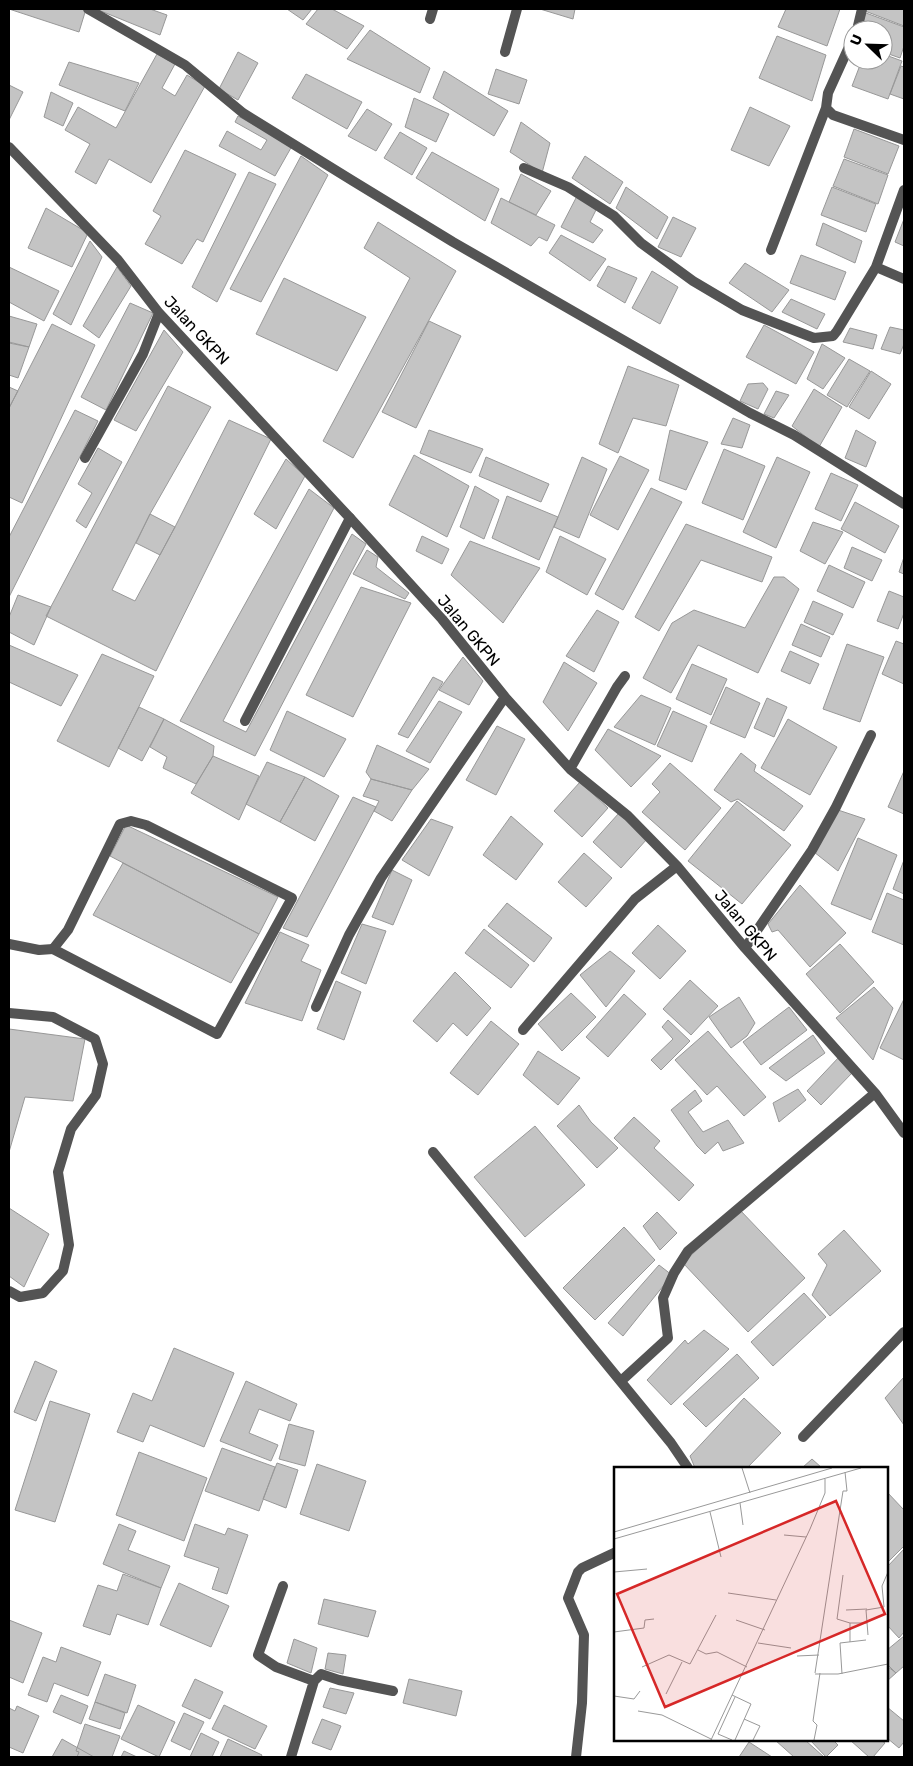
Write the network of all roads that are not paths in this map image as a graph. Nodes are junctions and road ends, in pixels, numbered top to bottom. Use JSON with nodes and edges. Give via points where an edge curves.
{"nodes":[{"id":1,"x":88,"y":9,"type":"edge"},
{"id":2,"x":433,"y":9,"type":"edge"},
{"id":3,"x":517,"y":9,"type":"edge"},
{"id":4,"x":430,"y":19,"type":"dead end"},
{"id":5,"x":505,"y":52,"type":"dead end"},
{"id":6,"x":843,"y":60,"type":"edge"},
{"id":7,"x":826,"y":108,"type":"junction"},
{"id":8,"x":904,"y":140,"type":"edge"},
{"id":9,"x":9,"y":147,"type":"edge"},
{"id":10,"x":524,"y":168,"type":"dead end"},
{"id":11,"x":904,"y":190,"type":"edge"},
{"id":12,"x":771,"y":250,"type":"dead end"},
{"id":13,"x":876,"y":267,"type":"junction"},
{"id":14,"x":904,"y":279,"type":"edge"},
{"id":15,"x":159,"y":313,"type":"junction"},
{"id":16,"x":85,"y":458,"type":"dead end"},
{"id":17,"x":904,"y":504,"type":"edge"},
{"id":18,"x":350,"y":518,"type":"junction"},
{"id":19,"x":625,"y":676,"type":"dead end"},
{"id":20,"x":505,"y":698,"type":"junction"},
{"id":21,"x":245,"y":721,"type":"dead end"},
{"id":22,"x":871,"y":735,"type":"dead end"},
{"id":23,"x":570,"y":769,"type":"junction"},
{"id":24,"x":677,"y":866,"type":"junction"},
{"id":25,"x":9,"y":944,"type":"edge"},
{"id":26,"x":745,"y":948,"type":"junction"},
{"id":27,"x":53,"y":949,"type":"junction"},
{"id":28,"x":316,"y":1007,"type":"dead end"},
{"id":29,"x":9,"y":1013,"type":"edge"},
{"id":30,"x":523,"y":1030,"type":"dead end"},
{"id":31,"x":875,"y":1093,"type":"junction"},
{"id":32,"x":904,"y":1133,"type":"edge"},
{"id":33,"x":433,"y":1152,"type":"dead end"},
{"id":34,"x":9,"y":1290,"type":"edge"},
{"id":35,"x":904,"y":1332,"type":"edge"},
{"id":36,"x":620,"y":1381,"type":"junction"},
{"id":37,"x":803,"y":1437,"type":"dead end"},
{"id":38,"x":687,"y":1467,"type":"edge"},
{"id":39,"x":614,"y":1553,"type":"edge"},
{"id":40,"x":283,"y":1586,"type":"dead end"},
{"id":41,"x":314,"y":1681,"type":"junction"},
{"id":42,"x":393,"y":1691,"type":"dead end"},
{"id":43,"x":291,"y":1757,"type":"edge"},
{"id":44,"x":576,"y":1757,"type":"edge"}],
"edges":[{"from":1,"to":17,"type":"street","via":[[185,65],[243,113],[444,237],[750,413],[794,435]]},
{"from":2,"to":4,"type":"street"},
{"from":3,"to":5,"type":"street"},
{"from":6,"to":7,"type":"street","via":[[828,93]]},
{"from":7,"to":8,"type":"street","via":[[833,115]]},
{"from":7,"to":12,"type":"street"},
{"from":9,"to":15,"type":"street","name":"Jalan GKPN","via":[[118,260]]},
{"from":10,"to":13,"type":"street","via":[[568,187],[614,216],[641,243],[693,281],[742,310],[814,338],[833,336]]},
{"from":11,"to":13,"type":"street"},
{"from":13,"to":14,"type":"street"},
{"from":15,"to":16,"type":"street","via":[[143,354]]},
{"from":15,"to":18,"type":"street","name":"Jalan GKPN"},
{"from":18,"to":20,"type":"street","name":"Jalan GKPN","via":[[442,620]]},
{"from":18,"to":21,"type":"street"},
{"from":19,"to":23,"type":"street"},
{"from":20,"to":23,"type":"street","name":"Jalan GKPN"},
{"from":20,"to":28,"type":"street","via":[[381,878],[349,935]]},
{"from":22,"to":26,"type":"street","via":[[812,850]]},
{"from":23,"to":24,"type":"street","name":"Jalan GKPN","via":[[628,816]]},
{"from":24,"to":26,"type":"street","name":"Jalan GKPN"},
{"from":24,"to":30,"type":"street","via":[[635,899]]},
{"from":25,"to":27,"type":"street","via":[[39,950]]},
{"from":26,"to":31,"type":"street","name":"Jalan GKPN"},
{"from":27,"to":27,"type":"street","via":[[68,930],[120,824],[131,821],[292,898],[217,1034]]},
{"from":29,"to":34,"type":"street","via":[[53,1018],[94,1039],[103,1064],[96,1095],[71,1129],[58,1172],[69,1245],[63,1271],[42,1293],[20,1297]]},
{"from":31,"to":32,"type":"street","name":"Jalan GKPN"},
{"from":31,"to":36,"type":"street","via":[[688,1251],[663,1298],[668,1338]]},
{"from":33,"to":36,"type":"street"},
{"from":35,"to":37,"type":"street"},
{"from":36,"to":38,"type":"street"},
{"from":39,"to":44,"type":"street","via":[[582,1568],[568,1598],[584,1635]]},
{"from":40,"to":41,"type":"street","via":[[258,1654],[295,1676]]},
{"from":41,"to":42,"type":"street","via":[[322,1674]]},
{"from":41,"to":43,"type":"street"}]}
